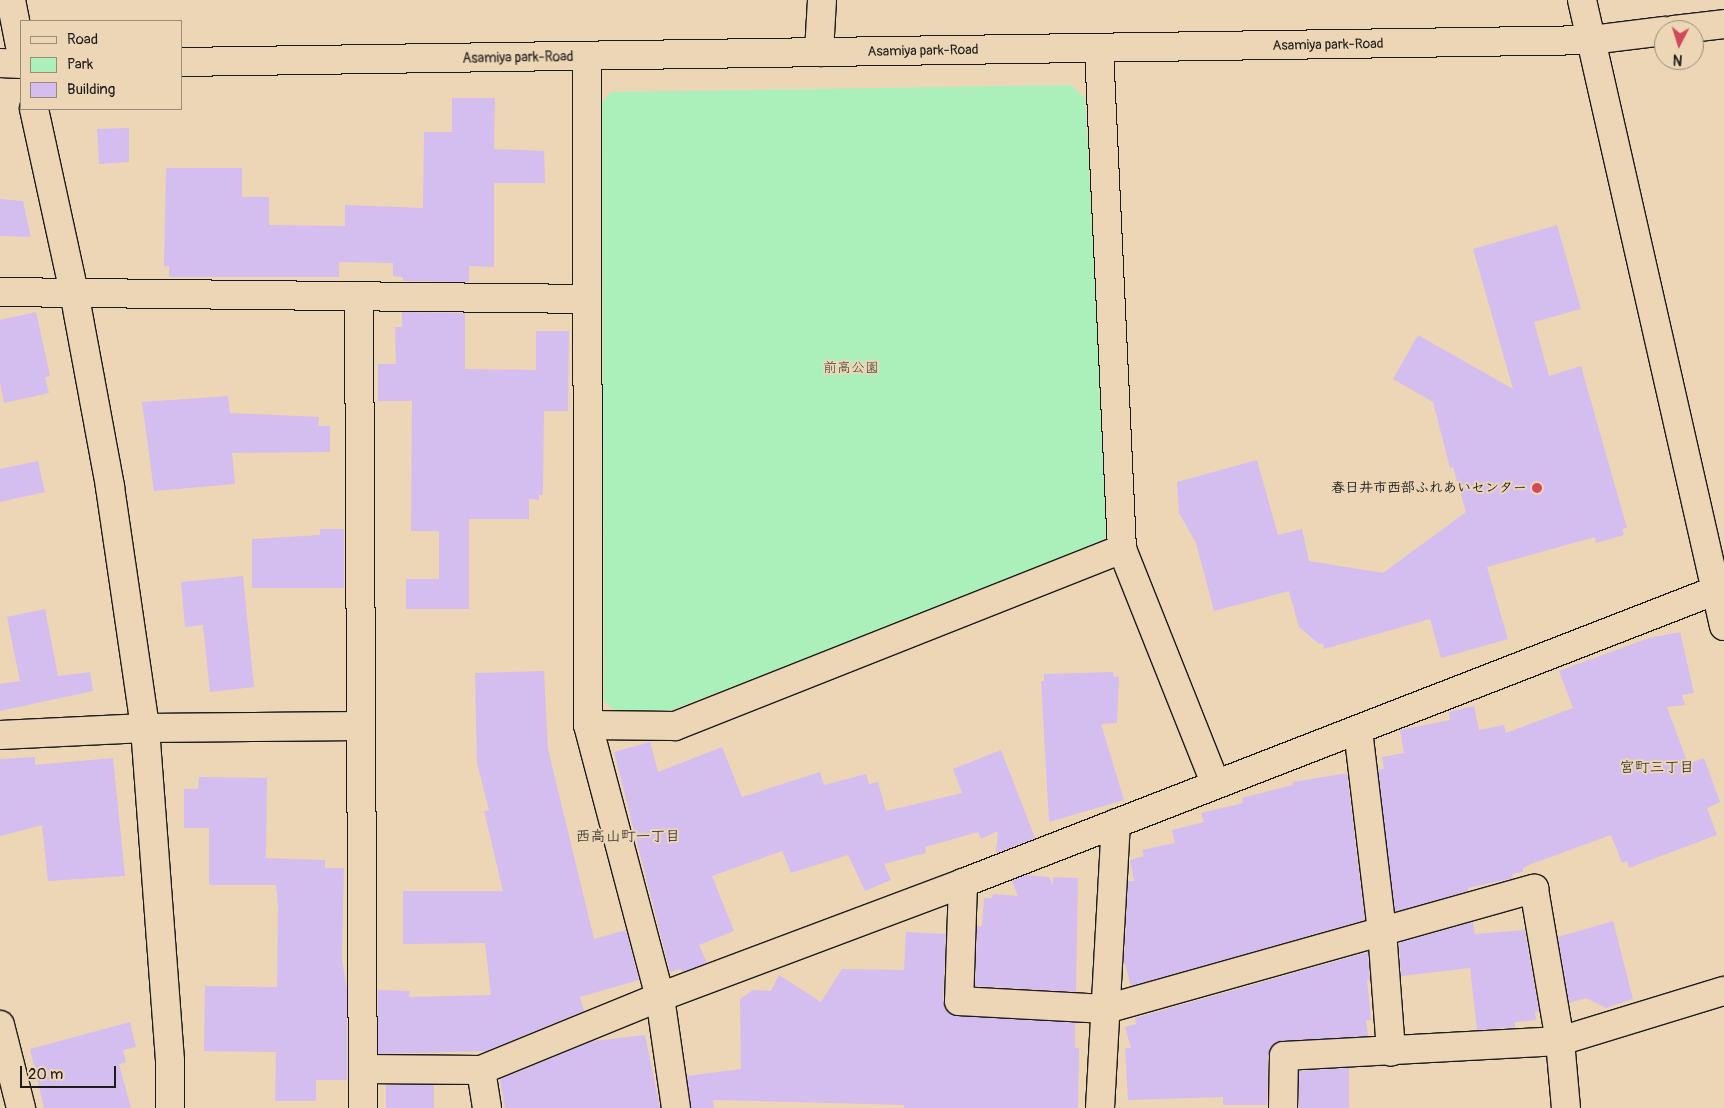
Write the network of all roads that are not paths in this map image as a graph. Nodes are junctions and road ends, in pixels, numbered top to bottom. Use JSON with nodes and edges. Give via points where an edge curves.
{"nodes":[{"id":1,"x":11,"y":0,"type":"edge"},
{"id":2,"x":822,"y":0,"type":"edge"},
{"id":3,"x":1582,"y":0,"type":"edge"},
{"id":4,"x":1724,"y":24,"type":"edge"},
{"id":5,"x":1704,"y":26,"type":"edge"},
{"id":6,"x":1654,"y":32,"type":"edge"},
{"id":7,"x":1592,"y":40,"type":"junction"},
{"id":8,"x":20,"y":46,"type":"edge"},
{"id":9,"x":1099,"y":49,"type":"junction"},
{"id":10,"x":820,"y":52,"type":"junction"},
{"id":11,"x":587,"y":57,"type":"junction"},
{"id":12,"x":182,"y":62,"type":"edge"},
{"id":13,"x":0,"y":63,"type":"edge"},
{"id":14,"x":20,"y":64,"type":"edge"},
{"id":15,"x":34,"y":110,"type":"edge"},
{"id":16,"x":0,"y":292,"type":"edge"},
{"id":17,"x":74,"y":292,"type":"junction"},
{"id":18,"x":359,"y":298,"type":"junction"},
{"id":19,"x":587,"y":299,"type":"junction"},
{"id":20,"x":1122,"y":549,"type":"junction"},
{"id":21,"x":1720,"y":588,"type":"edge"},
{"id":22,"x":1724,"y":626,"type":"edge"},
{"id":23,"x":588,"y":725,"type":"junction"},
{"id":24,"x":361,"y":726,"type":"junction"},
{"id":25,"x":144,"y":728,"type":"junction"},
{"id":26,"x":1358,"y":730,"type":"junction"},
{"id":27,"x":0,"y":735,"type":"edge"},
{"id":28,"x":1215,"y":783,"type":"junction"},
{"id":29,"x":1116,"y":823,"type":"junction"},
{"id":30,"x":963,"y":883,"type":"junction"},
{"id":31,"x":1382,"y":931,"type":"junction"},
{"id":32,"x":1724,"y":992,"type":"edge"},
{"id":33,"x":660,"y":997,"type":"junction"},
{"id":34,"x":1106,"y":1009,"type":"junction"},
{"id":35,"x":0,"y":1025,"type":"edge"},
{"id":36,"x":1560,"y":1041,"type":"junction"},
{"id":37,"x":1391,"y":1052,"type":"junction"},
{"id":38,"x":363,"y":1069,"type":"junction"},
{"id":39,"x":481,"y":1070,"type":"junction"},
{"id":40,"x":22,"y":1108,"type":"edge"},
{"id":41,"x":170,"y":1108,"type":"edge"},
{"id":42,"x":363,"y":1108,"type":"edge"},
{"id":43,"x":487,"y":1108,"type":"edge"},
{"id":44,"x":676,"y":1108,"type":"edge"},
{"id":45,"x":1100,"y":1108,"type":"edge"},
{"id":46,"x":1283,"y":1108,"type":"edge"},
{"id":47,"x":1566,"y":1108,"type":"edge"}],
"edges":[{"from":1,"to":8,"type":"street"},
{"from":2,"to":10,"type":"street"},
{"from":3,"to":7,"type":"street"},
{"from":4,"to":5,"type":"street"},
{"from":6,"to":7,"type":"street","name":"Asamiya park-Road"},
{"from":7,"to":9,"type":"street","name":"Asamiya park-Road"},
{"from":7,"to":21,"type":"street"},
{"from":9,"to":10,"type":"street","name":"Asamiya park-Road"},
{"from":9,"to":20,"type":"street"},
{"from":10,"to":11,"type":"street","name":"Asamiya park-Road"},
{"from":11,"to":12,"type":"street","name":"Asamiya park-Road"},
{"from":11,"to":19,"type":"street"},
{"from":13,"to":14,"type":"street"},
{"from":15,"to":17,"type":"street"},
{"from":16,"to":17,"type":"street"},
{"from":17,"to":18,"type":"street"},
{"from":17,"to":25,"type":"street","via":[[110,487]]},
{"from":18,"to":19,"type":"street"},
{"from":18,"to":24,"type":"street"},
{"from":19,"to":23,"type":"street"},
{"from":20,"to":23,"type":"street","via":[[676,726]]},
{"from":20,"to":28,"type":"street"},
{"from":21,"to":22,"type":"street"},
{"from":21,"to":26,"type":"street"},
{"from":23,"to":33,"type":"street"},
{"from":24,"to":25,"type":"street"},
{"from":24,"to":38,"type":"street"},
{"from":25,"to":27,"type":"street"},
{"from":25,"to":41,"type":"street","via":[[170,1060]]},
{"from":26,"to":28,"type":"street"},
{"from":26,"to":31,"type":"street"},
{"from":28,"to":29,"type":"street"},
{"from":29,"to":30,"type":"street"},
{"from":29,"to":34,"type":"street"},
{"from":30,"to":33,"type":"street"},
{"from":30,"to":34,"type":"street","via":[[959,1001]]},
{"from":31,"to":34,"type":"street"},
{"from":31,"to":36,"type":"street","via":[[1534,889]]},
{"from":31,"to":37,"type":"street"},
{"from":32,"to":36,"type":"street"},
{"from":33,"to":39,"type":"street"},
{"from":33,"to":44,"type":"street"},
{"from":34,"to":45,"type":"street"},
{"from":35,"to":40,"type":"street"},
{"from":36,"to":37,"type":"street"},
{"from":36,"to":47,"type":"street"},
{"from":37,"to":46,"type":"street","via":[[1284,1056]]},
{"from":38,"to":39,"type":"street"},
{"from":38,"to":42,"type":"street"},
{"from":39,"to":43,"type":"street"}]}
